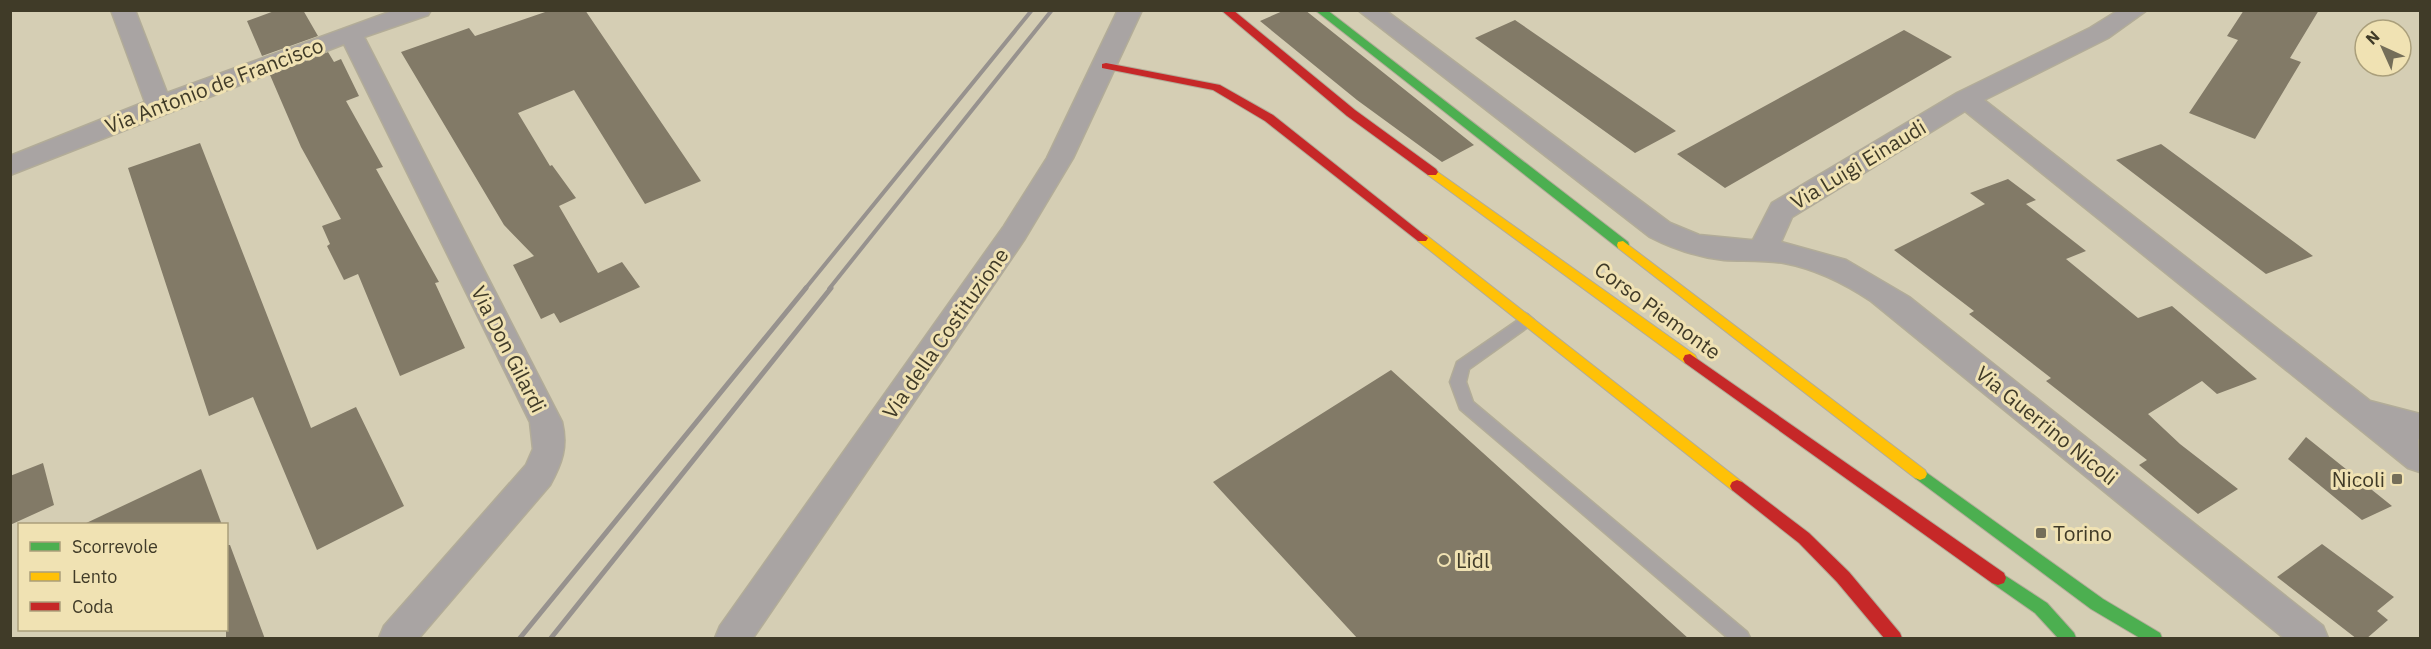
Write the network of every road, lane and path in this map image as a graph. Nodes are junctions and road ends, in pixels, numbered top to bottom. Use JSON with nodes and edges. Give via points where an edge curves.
{"nodes":[{"id":1,"x":123,"y":10,"type":"edge"},
{"id":2,"x":420,"y":10,"type":"edge"},
{"id":3,"x":1130,"y":10,"type":"edge"},
{"id":4,"x":1226,"y":10,"type":"edge"},
{"id":5,"x":1320,"y":10,"type":"edge"},
{"id":6,"x":1369,"y":10,"type":"edge"},
{"id":7,"x":2136,"y":10,"type":"edge"},
{"id":8,"x":350,"y":33,"type":"junction"},
{"id":9,"x":1106,"y":66,"type":"junction"},
{"id":10,"x":1966,"y":99,"type":"junction"},
{"id":11,"x":159,"y":105,"type":"junction"},
{"id":12,"x":10,"y":166,"type":"edge"},
{"id":13,"x":1764,"y":250,"type":"junction"},
{"id":14,"x":1527,"y":320,"type":"junction"},
{"id":15,"x":2357,"y":409,"type":"junction"},
{"id":16,"x":2421,"y":427,"type":"edge"},
{"id":17,"x":2421,"y":459,"type":"edge"},
{"id":18,"x":397,"y":639,"type":"edge"},
{"id":19,"x":733,"y":639,"type":"edge"},
{"id":20,"x":1741,"y":639,"type":"edge"},
{"id":21,"x":1894,"y":639,"type":"edge"},
{"id":22,"x":2068,"y":639,"type":"edge"},
{"id":23,"x":2154,"y":639,"type":"edge"},
{"id":24,"x":2310,"y":639,"type":"edge"}],
"edges":[{"from":1,"to":11,"type":"street"},
{"from":2,"to":8,"type":"street","name":"Via Antonio de Francisco"},
{"from":3,"to":9,"type":"street","name":"Via della Costituzione"},
{"from":4,"to":22,"type":"main road","name":"Corso Piemonte","via":[[1351,113],[1822,455],[2041,608]]},
{"from":5,"to":23,"type":"main road","name":"Corso Piemonte","via":[[1926,479],[2097,604]]},
{"from":6,"to":13,"type":"street","via":[[1660,230],[1683,243],[1725,252]]},
{"from":7,"to":10,"type":"street","name":"Via Luigi Einaudi","via":[[2099,33]]},
{"from":8,"to":11,"type":"street","name":"Via Antonio de Francisco"},
{"from":8,"to":18,"type":"street","name":"Via Don Gilardi","via":[[546,422],[551,441],[548,458],[538,475]]},
{"from":9,"to":14,"type":"main road","via":[[1216,87],[1256,109]]},
{"from":9,"to":19,"type":"street","name":"Via della Costituzione","via":[[1059,158],[1014,233]]},
{"from":10,"to":13,"type":"street","name":"Via Luigi Einaudi","via":[[1782,210]]},
{"from":10,"to":15,"type":"street"},
{"from":11,"to":12,"type":"street","name":"Via Antonio de Francisco"},
{"from":13,"to":24,"type":"street","name":"Via Guerrino Nicoli","via":[[1826,262],[1857,276],[1899,305]]},
{"from":14,"to":20,"type":"lane","via":[[1462,366],[1458,382],[1466,405]]},
{"from":14,"to":21,"type":"main road","via":[[1804,538]]},
{"from":15,"to":16,"type":"street"},
{"from":15,"to":17,"type":"street"}]}
